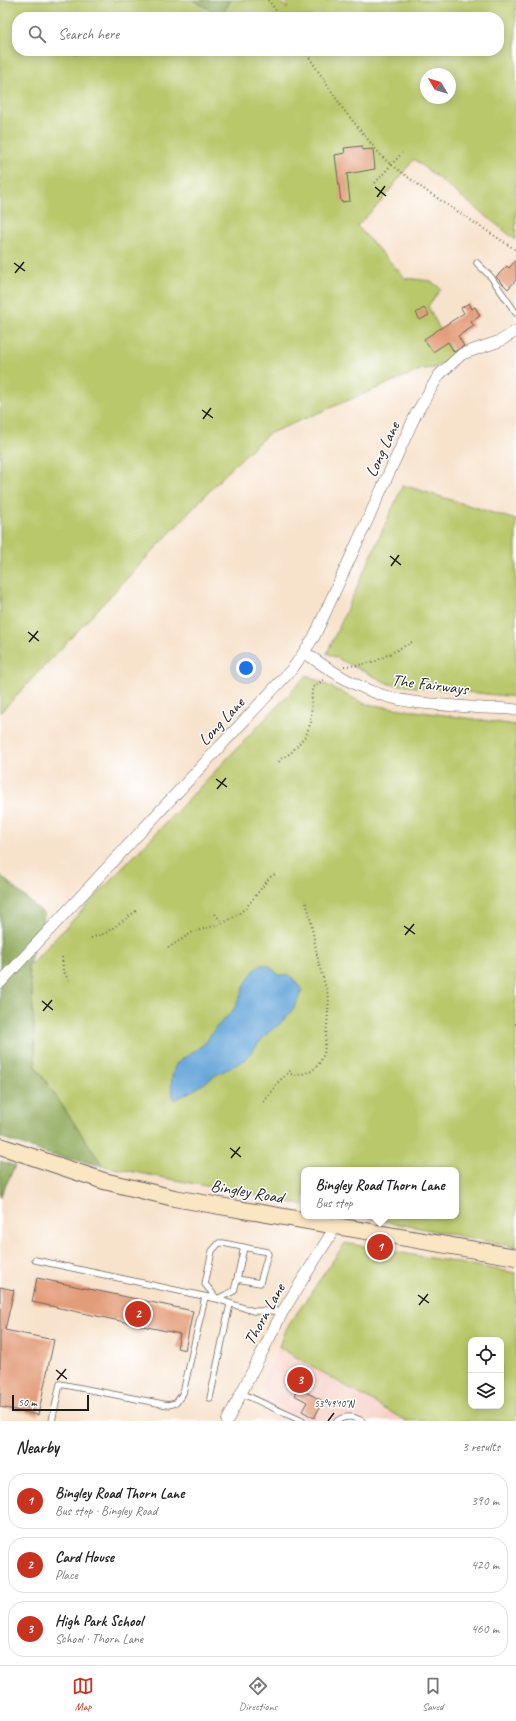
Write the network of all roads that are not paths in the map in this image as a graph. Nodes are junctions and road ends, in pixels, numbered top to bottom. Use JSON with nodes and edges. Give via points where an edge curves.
{"nodes":[{"id":1,"x":477,"y":263,"type":"dead end"},
{"id":2,"x":516,"y":313,"type":"edge"},
{"id":3,"x":516,"y":331,"type":"edge"},
{"id":4,"x":304,"y":652,"type":"junction"},
{"id":5,"x":516,"y":710,"type":"edge"},
{"id":6,"x":0,"y":983,"type":"edge"},
{"id":7,"x":0,"y":1146,"type":"edge"},
{"id":8,"x":336,"y":1226,"type":"junction"},
{"id":9,"x":244,"y":1247,"type":"junction"},
{"id":10,"x":516,"y":1257,"type":"edge"},
{"id":11,"x":35,"y":1260,"type":"dead end"},
{"id":12,"x":237,"y":1279,"type":"junction"},
{"id":13,"x":205,"y":1297,"type":"junction"},
{"id":14,"x":217,"y":1299,"type":"junction"},
{"id":15,"x":230,"y":1304,"type":"junction"},
{"id":16,"x":283,"y":1311,"type":"junction"},
{"id":17,"x":241,"y":1393,"type":"junction"},
{"id":18,"x":210,"y":1398,"type":"dead end"},
{"id":19,"x":52,"y":1421,"type":"edge"},
{"id":20,"x":227,"y":1421,"type":"edge"},
{"id":21,"x":302,"y":1421,"type":"edge"},
{"id":22,"x":337,"y":1421,"type":"edge"},
{"id":23,"x":362,"y":1421,"type":"edge"}],
"edges":[{"from":1,"to":2,"type":"lane","via":[[491,277]]},
{"from":3,"to":4,"type":"street","name":"Long Lane","via":[[500,341],[462,354],[439,375],[416,414],[314,637]]},
{"from":4,"to":5,"type":"street","name":"The Fairways","via":[[369,692],[412,702]]},
{"from":4,"to":6,"type":"street","name":"Long Lane","via":[[288,674]]},
{"from":7,"to":8,"type":"main road","name":"Bingley Road","via":[[104,1182],[174,1198]]},
{"from":8,"to":10,"type":"main road","name":"Bingley Road"},
{"from":8,"to":16,"type":"street","name":"Thorn Lane"},
{"from":9,"to":12,"type":"lane"},
{"from":9,"to":12,"type":"lane","via":[[265,1251],[268,1254],[260,1283]]},
{"from":9,"to":14,"type":"lane","via":[[223,1242],[212,1250],[205,1284]]},
{"from":11,"to":13,"type":"lane"},
{"from":12,"to":14,"type":"lane","via":[[234,1292]]},
{"from":13,"to":14,"type":"lane"},
{"from":13,"to":19,"type":"lane","via":[[182,1393],[176,1402],[168,1405],[60,1384]]},
{"from":14,"to":15,"type":"lane"},
{"from":15,"to":16,"type":"lane","via":[[253,1311]]},
{"from":15,"to":18,"type":"lane"},
{"from":16,"to":17,"type":"street","name":"Thorn Lane"},
{"from":17,"to":20,"type":"street","name":"Thorn Lane"},
{"from":17,"to":21,"type":"lane"},
{"from":22,"to":23,"type":"lane","via":[[350,1416]]}]}
